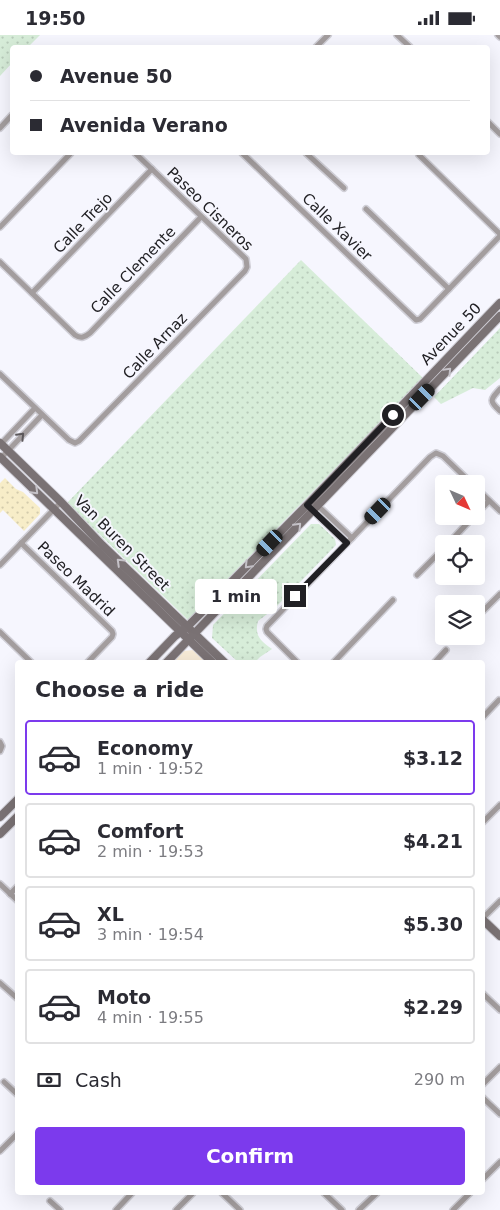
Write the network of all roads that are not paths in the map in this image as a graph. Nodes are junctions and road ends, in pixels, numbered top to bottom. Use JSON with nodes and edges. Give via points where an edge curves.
{"nodes":[{"id":1,"x":328,"y":35,"type":"edge"},
{"id":2,"x":397,"y":35,"type":"edge"},
{"id":3,"x":318,"y":45,"type":"edge"},
{"id":4,"x":408,"y":45,"type":"edge"},
{"id":5,"x":10,"y":117,"type":"edge"},
{"id":6,"x":490,"y":124,"type":"edge"},
{"id":7,"x":0,"y":128,"type":"edge"},
{"id":8,"x":500,"y":134,"type":"edge"},
{"id":9,"x":69,"y":155,"type":"edge"},
{"id":10,"x":136,"y":155,"type":"edge"},
{"id":11,"x":244,"y":155,"type":"edge"},
{"id":12,"x":308,"y":155,"type":"edge"},
{"id":13,"x":419,"y":155,"type":"dead end"},
{"id":14,"x":152,"y":169,"type":"junction"},
{"id":15,"x":344,"y":188,"type":"dead end"},
{"id":16,"x":366,"y":209,"type":"dead end"},
{"id":17,"x":201,"y":217,"type":"junction"},
{"id":18,"x":0,"y":227,"type":"edge"},
{"id":19,"x":500,"y":235,"type":"edge"},
{"id":20,"x":0,"y":262,"type":"edge"},
{"id":21,"x":247,"y":263,"type":"joint"},
{"id":22,"x":449,"y":289,"type":"junction"},
{"id":23,"x":32,"y":293,"type":"junction"},
{"id":24,"x":500,"y":303,"type":"edge"},
{"id":25,"x":500,"y":317,"type":"edge"},
{"id":26,"x":0,"y":374,"type":"edge"},
{"id":27,"x":500,"y":389,"type":"edge"},
{"id":28,"x":35,"y":408,"type":"junction"},
{"id":29,"x":500,"y":411,"type":"edge"},
{"id":30,"x":42,"y":415,"type":"junction"},
{"id":31,"x":0,"y":444,"type":"edge"},
{"id":32,"x":8,"y":451,"type":"junction"},
{"id":33,"x":0,"y":457,"type":"edge"},
{"id":34,"x":463,"y":475,"type":"edge"},
{"id":35,"x":485,"y":497,"type":"edge"},
{"id":36,"x":489,"y":501,"type":"junction"},
{"id":37,"x":61,"y":502,"type":"junction"},
{"id":38,"x":312,"y":505,"type":"junction"},
{"id":39,"x":485,"y":505,"type":"edge"},
{"id":40,"x":54,"y":509,"type":"junction"},
{"id":41,"x":500,"y":511,"type":"edge"},
{"id":42,"x":466,"y":525,"type":"edge"},
{"id":43,"x":456,"y":535,"type":"edge"},
{"id":44,"x":352,"y":538,"type":"junction"},
{"id":45,"x":21,"y":543,"type":"junction"},
{"id":46,"x":347,"y":543,"type":"junction"},
{"id":47,"x":435,"y":557,"type":"edge"},
{"id":48,"x":0,"y":565,"type":"edge"},
{"id":49,"x":417,"y":575,"type":"dead end"},
{"id":50,"x":500,"y":594,"type":"edge"},
{"id":51,"x":393,"y":600,"type":"dead end"},
{"id":52,"x":485,"y":609,"type":"edge"},
{"id":53,"x":184,"y":629,"type":"junction"},
{"id":54,"x":0,"y":632,"type":"edge"},
{"id":55,"x":191,"y":636,"type":"junction"},
{"id":56,"x":446,"y":650,"type":"dead end"},
{"id":57,"x":29,"y":660,"type":"edge"},
{"id":58,"x":90,"y":660,"type":"edge"},
{"id":59,"x":152,"y":660,"type":"edge"},
{"id":60,"x":169,"y":660,"type":"edge"},
{"id":61,"x":211,"y":660,"type":"edge"},
{"id":62,"x":221,"y":660,"type":"edge"},
{"id":63,"x":295,"y":660,"type":"edge"},
{"id":64,"x":336,"y":660,"type":"edge"},
{"id":65,"x":437,"y":660,"type":"edge"},
{"id":66,"x":499,"y":700,"type":"edge"},
{"id":67,"x":485,"y":714,"type":"edge"},
{"id":68,"x":15,"y":802,"type":"edge"},
{"id":69,"x":500,"y":805,"type":"edge"},
{"id":70,"x":0,"y":817,"type":"edge"},
{"id":71,"x":15,"y":819,"type":"edge"},
{"id":72,"x":485,"y":820,"type":"edge"},
{"id":73,"x":0,"y":834,"type":"edge"},
{"id":74,"x":0,"y":884,"type":"edge"},
{"id":75,"x":15,"y":889,"type":"edge"},
{"id":76,"x":10,"y":894,"type":"junction"},
{"id":77,"x":15,"y":898,"type":"edge"},
{"id":78,"x":500,"y":901,"type":"edge"},
{"id":79,"x":485,"y":916,"type":"edge"},
{"id":80,"x":485,"y":922,"type":"edge"},
{"id":81,"x":500,"y":936,"type":"edge"},
{"id":82,"x":0,"y":983,"type":"edge"},
{"id":83,"x":15,"y":996,"type":"edge"},
{"id":84,"x":485,"y":996,"type":"edge"},
{"id":85,"x":500,"y":1010,"type":"edge"},
{"id":86,"x":500,"y":1067,"type":"edge"},
{"id":87,"x":4,"y":1082,"type":"dead end"},
{"id":88,"x":485,"y":1082,"type":"edge"},
{"id":89,"x":15,"y":1092,"type":"edge"},
{"id":90,"x":485,"y":1100,"type":"edge"},
{"id":91,"x":500,"y":1114,"type":"edge"},
{"id":92,"x":15,"y":1136,"type":"edge"},
{"id":93,"x":0,"y":1151,"type":"edge"},
{"id":94,"x":500,"y":1162,"type":"edge"},
{"id":95,"x":485,"y":1177,"type":"edge"},
{"id":96,"x":130,"y":1195,"type":"edge"},
{"id":97,"x":191,"y":1195,"type":"edge"},
{"id":98,"x":224,"y":1195,"type":"edge"},
{"id":99,"x":326,"y":1195,"type":"edge"},
{"id":100,"x":375,"y":1195,"type":"edge"},
{"id":101,"x":468,"y":1195,"type":"edge"},
{"id":102,"x":50,"y":1201,"type":"dead end"},
{"id":103,"x":60,"y":1210,"type":"edge"},
{"id":104,"x":116,"y":1210,"type":"edge"},
{"id":105,"x":176,"y":1210,"type":"edge"},
{"id":106,"x":240,"y":1210,"type":"edge"},
{"id":107,"x":342,"y":1210,"type":"edge"},
{"id":108,"x":359,"y":1210,"type":"edge"},
{"id":109,"x":453,"y":1210,"type":"edge"}],
"edges":[{"from":1,"to":3,"type":"street"},
{"from":2,"to":4,"type":"street"},
{"from":5,"to":7,"type":"street"},
{"from":6,"to":8,"type":"street"},
{"from":9,"to":18,"type":"street"},
{"from":10,"to":14,"type":"street","name":"Paseo Cisneros"},
{"from":11,"to":22,"type":"street","name":"Calle Xavier","via":[[411,317],[420,319]]},
{"from":12,"to":15,"type":"street"},
{"from":13,"to":19,"type":"street"},
{"from":14,"to":17,"type":"street","name":"Paseo Cisneros"},
{"from":14,"to":23,"type":"street","name":"Calle Trejo"},
{"from":16,"to":22,"type":"street"},
{"from":17,"to":21,"type":"street","name":"Paseo Cisneros"},
{"from":17,"to":23,"type":"street","name":"Calle Clemente","via":[[86,336],[75,335]]},
{"from":19,"to":22,"type":"street"},
{"from":20,"to":23,"type":"street"},
{"from":21,"to":30,"type":"street","name":"Calle Arnaz","via":[[245,271],[79,441],[68,440]]},
{"from":24,"to":38,"type":"main road","name":"Avenue 50"},
{"from":38,"to":25,"type":"main road","name":"Avenue 50","one_way":true},
{"from":26,"to":28,"type":"street"},
{"from":27,"to":29,"type":"street","via":[[491,401]]},
{"from":28,"to":30,"type":"street"},
{"from":28,"to":31,"type":"street"},
{"from":32,"to":30,"type":"street","one_way":true},
{"from":31,"to":32,"type":"main road","name":"Van Buren Street"},
{"from":32,"to":33,"type":"street"},
{"from":32,"to":37,"type":"main road","name":"Van Buren Street"},
{"from":33,"to":40,"type":"main road","name":"Van Buren Street","one_way":true},
{"from":34,"to":44,"type":"street","via":[[436,453]]},
{"from":35,"to":36,"type":"street"},
{"from":36,"to":39,"type":"street"},
{"from":36,"to":41,"type":"street"},
{"from":37,"to":40,"type":"street"},
{"from":53,"to":37,"type":"main road","name":"Van Buren Street","one_way":true},
{"from":38,"to":44,"type":"street"},
{"from":38,"to":46,"type":"street"},
{"from":38,"to":53,"type":"main road","name":"Avenue 50","one_way":true},
{"from":55,"to":38,"type":"main road","name":"Avenue 50","one_way":true},
{"from":40,"to":45,"type":"street"},
{"from":40,"to":53,"type":"main road","name":"Van Buren Street"},
{"from":42,"to":43,"type":"street"},
{"from":44,"to":46,"type":"street"},
{"from":45,"to":48,"type":"street"},
{"from":45,"to":58,"type":"street","name":"Paseo Madrid","via":[[113,634]]},
{"from":46,"to":63,"type":"street","via":[[266,629]]},
{"from":47,"to":49,"type":"street"},
{"from":50,"to":52,"type":"street"},
{"from":51,"to":64,"type":"street"},
{"from":53,"to":55,"type":"main road","name":"Van Buren Street"},
{"from":53,"to":59,"type":"main road","name":"Avenue 50"},
{"from":54,"to":57,"type":"street"},
{"from":55,"to":60,"type":"main road","name":"Avenue 50"},
{"from":55,"to":61,"type":"main road","name":"Van Buren Street"},
{"from":55,"to":62,"type":"main road","name":"Van Buren Street"},
{"from":56,"to":65,"type":"street"},
{"from":66,"to":67,"type":"street"},
{"from":68,"to":70,"type":"main road"},
{"from":69,"to":72,"type":"street"},
{"from":71,"to":73,"type":"main road"},
{"from":74,"to":76,"type":"street"},
{"from":75,"to":76,"type":"street"},
{"from":76,"to":77,"type":"street"},
{"from":78,"to":79,"type":"street"},
{"from":80,"to":81,"type":"main road"},
{"from":82,"to":83,"type":"street"},
{"from":84,"to":85,"type":"street"},
{"from":86,"to":88,"type":"street"},
{"from":87,"to":89,"type":"street"},
{"from":90,"to":91,"type":"street"},
{"from":92,"to":93,"type":"street"},
{"from":94,"to":95,"type":"street"},
{"from":96,"to":104,"type":"street"},
{"from":97,"to":105,"type":"street"},
{"from":98,"to":106,"type":"street"},
{"from":99,"to":107,"type":"street"},
{"from":100,"to":108,"type":"street"},
{"from":101,"to":109,"type":"street"},
{"from":102,"to":103,"type":"street"}]}
